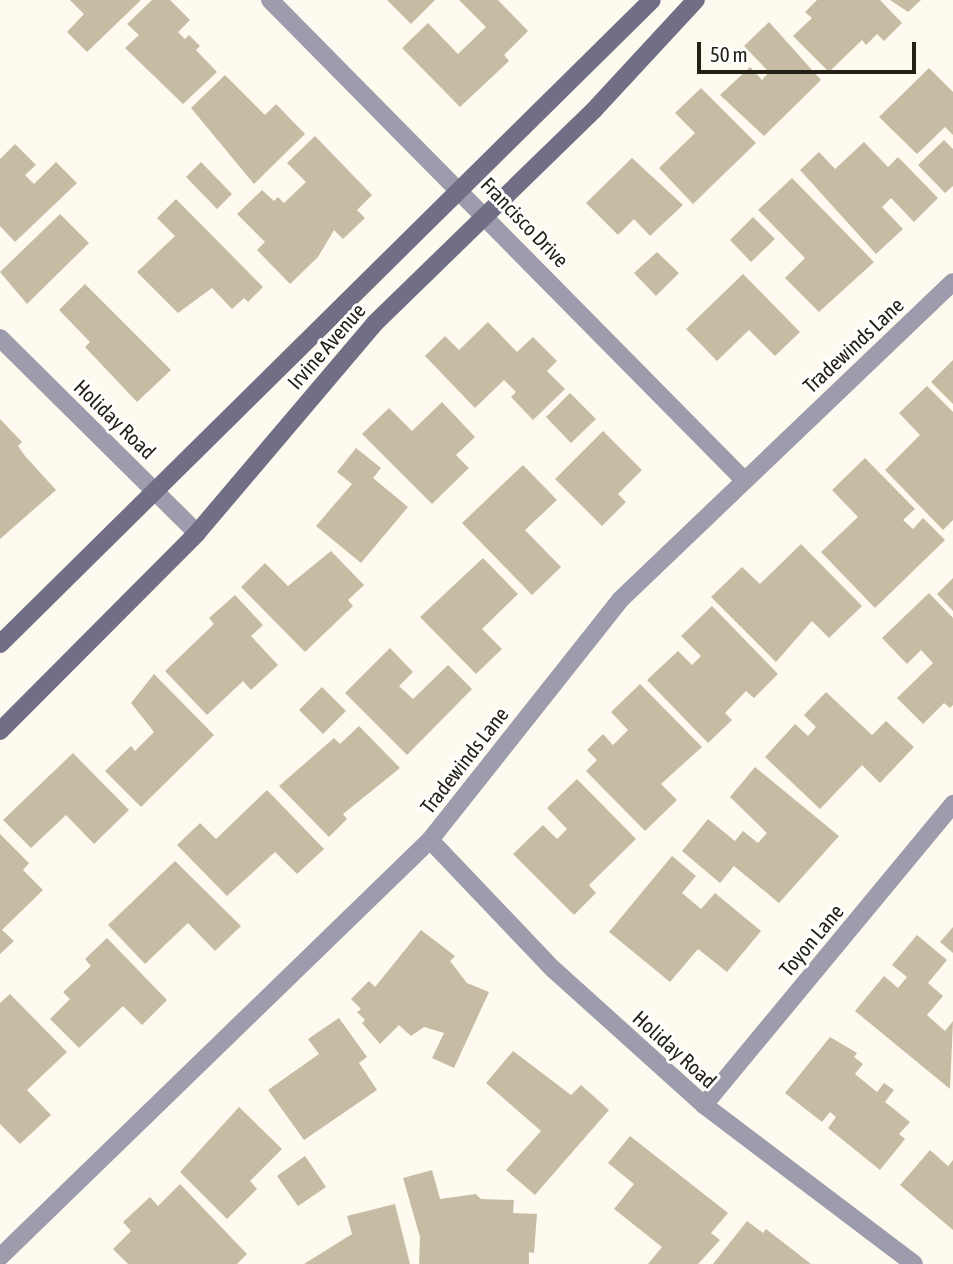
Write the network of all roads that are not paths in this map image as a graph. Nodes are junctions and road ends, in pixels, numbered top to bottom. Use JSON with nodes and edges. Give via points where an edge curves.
{"nodes":[{"id":1,"x":270,"y":0,"type":"edge"},
{"id":2,"x":652,"y":0,"type":"edge"},
{"id":3,"x":696,"y":0,"type":"edge"},
{"id":4,"x":461,"y":189,"type":"junction"},
{"id":5,"x":487,"y":215,"type":"junction"},
{"id":6,"x":953,"y":282,"type":"edge"},
{"id":7,"x":0,"y":338,"type":"edge"},
{"id":8,"x":744,"y":480,"type":"junction"},
{"id":9,"x":155,"y":490,"type":"junction"},
{"id":10,"x":197,"y":533,"type":"junction"},
{"id":11,"x":0,"y":644,"type":"edge"},
{"id":12,"x":0,"y":731,"type":"edge"},
{"id":13,"x":953,"y":804,"type":"edge"},
{"id":14,"x":430,"y":840,"type":"junction"},
{"id":15,"x":704,"y":1105,"type":"junction"},
{"id":16,"x":0,"y":1257,"type":"edge"},
{"id":17,"x":914,"y":1264,"type":"edge"}],
"edges":[{"from":1,"to":4,"type":"street","name":"Francisco Drive"},
{"from":2,"to":4,"type":"main road","name":"Irvine Avenue"},
{"from":3,"to":5,"type":"main road","name":"Irvine Avenue","via":[[594,110]]},
{"from":4,"to":5,"type":"street","name":"Francisco Drive"},
{"from":4,"to":9,"type":"main road","name":"Irvine Avenue"},
{"from":5,"to":8,"type":"street","name":"Francisco Drive"},
{"from":5,"to":10,"type":"main road","name":"Irvine Avenue","via":[[332,369]]},
{"from":6,"to":8,"type":"street","name":"Tradewinds Lane"},
{"from":7,"to":9,"type":"street","name":"Holiday Road"},
{"from":8,"to":14,"type":"street","name":"Tradewinds Lane","via":[[620,600]]},
{"from":9,"to":10,"type":"street","name":"Holiday Road"},
{"from":9,"to":11,"type":"main road","name":"Irvine Avenue"},
{"from":10,"to":12,"type":"main road","name":"Irvine Avenue"},
{"from":13,"to":15,"type":"street","name":"Toyon Lane"},
{"from":14,"to":15,"type":"street","name":"Holiday Road","via":[[553,969]]},
{"from":14,"to":16,"type":"street","name":"Tradewinds Lane"},
{"from":15,"to":17,"type":"street","name":"Holiday Road"}]}
